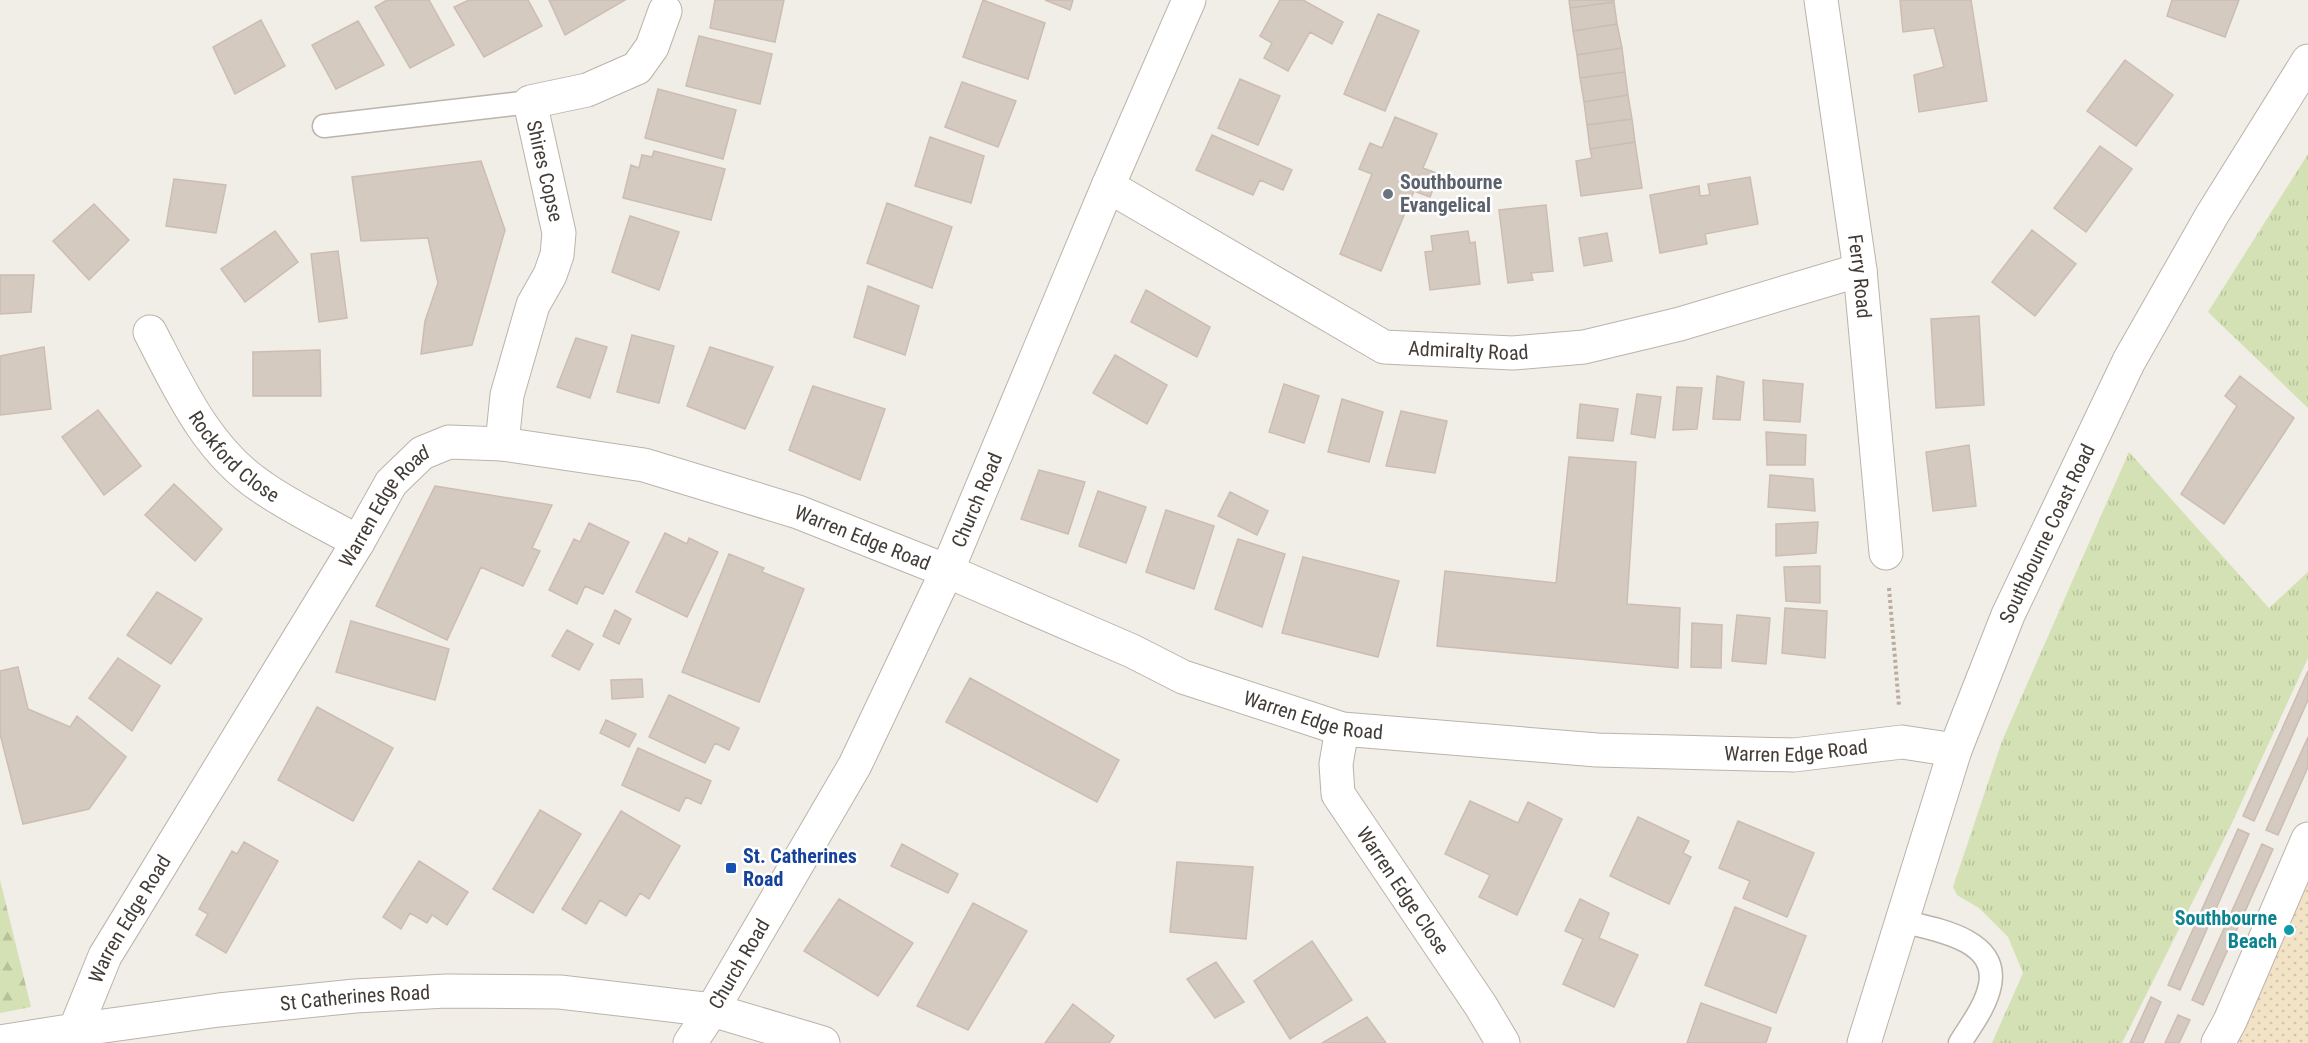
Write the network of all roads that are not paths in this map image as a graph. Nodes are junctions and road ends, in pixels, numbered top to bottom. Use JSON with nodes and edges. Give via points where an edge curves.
{"nodes":[{"id":1,"x":1189,"y":0,"type":"edge"},
{"id":2,"x":1821,"y":0,"type":"edge"},
{"id":3,"x":665,"y":11,"type":"dead end"},
{"id":4,"x":2308,"y":61,"type":"edge"},
{"id":5,"x":530,"y":102,"type":"junction"},
{"id":6,"x":324,"y":126,"type":"dead end"},
{"id":7,"x":1108,"y":186,"type":"junction"},
{"id":8,"x":1860,"y":270,"type":"junction"},
{"id":9,"x":150,"y":332,"type":"dead end"},
{"id":10,"x":502,"y":444,"type":"junction"},
{"id":11,"x":358,"y":542,"type":"junction"},
{"id":12,"x":1886,"y":553,"type":"road end"},
{"id":13,"x":947,"y":571,"type":"junction"},
{"id":14,"x":1342,"y":729,"type":"junction"},
{"id":15,"x":1955,"y":750,"type":"junction"},
{"id":16,"x":2308,"y":839,"type":"edge"},
{"id":17,"x":1901,"y":921,"type":"junction"},
{"id":18,"x":712,"y":1010,"type":"junction"},
{"id":19,"x":75,"y":1030,"type":"junction"},
{"id":20,"x":0,"y":1042,"type":"edge"},
{"id":21,"x":690,"y":1043,"type":"edge"},
{"id":22,"x":823,"y":1043,"type":"edge"},
{"id":23,"x":1503,"y":1043,"type":"edge"},
{"id":24,"x":1864,"y":1043,"type":"edge"},
{"id":25,"x":1960,"y":1043,"type":"edge"},
{"id":26,"x":2218,"y":1043,"type":"edge"}],
"edges":[{"from":1,"to":7,"type":"street","name":"Church Road"},
{"from":2,"to":8,"type":"street","name":"Ferry Road"},
{"from":3,"to":5,"type":"street","name":"Shires Copse","via":[[652,47],[637,68],[587,90]]},
{"from":4,"to":15,"type":"street","name":"Southbourne Coast Road","via":[[2212,215],[2129,360],[2008,615]]},
{"from":5,"to":6,"type":"lane"},
{"from":5,"to":10,"type":"street","name":"Shires Copse","via":[[559,233],[550,275],[533,304],[507,395]]},
{"from":7,"to":8,"type":"street","name":"Admiralty Road","via":[[1384,347],[1514,353],[1584,348],[1680,324]]},
{"from":7,"to":13,"type":"street","name":"Church Road"},
{"from":8,"to":12,"type":"street","name":"Ferry Road"},
{"from":9,"to":11,"type":"street","name":"Rockford Close","via":[[211,440],[261,487]]},
{"from":10,"to":11,"type":"street","name":"Warren Edge Road","via":[[450,442],[422,453],[391,483]]},
{"from":10,"to":13,"type":"street","name":"Warren Edge Road","via":[[644,465],[798,512]]},
{"from":11,"to":19,"type":"street","name":"Warren Edge Road","via":[[105,956]]},
{"from":13,"to":14,"type":"street","name":"Warren Edge Road","via":[[1183,676]]},
{"from":13,"to":18,"type":"street","name":"Church Road","via":[[855,765]]},
{"from":14,"to":15,"type":"street","name":"Warren Edge Road","via":[[1597,750],[1794,755],[1902,742]]},
{"from":14,"to":23,"type":"street","name":"Warren Edge Close","via":[[1336,764],[1338,794]]},
{"from":15,"to":17,"type":"street","name":"Southbourne Coast Road"},
{"from":16,"to":26,"type":"street"},
{"from":17,"to":24,"type":"street","name":"Southbourne Coast Road"},
{"from":17,"to":25,"type":"lane","via":[[1959,936],[1981,952],[1988,966],[1987,994]]},
{"from":18,"to":19,"type":"street","name":"St Catherines Road","via":[[560,992],[446,991],[355,996]]},
{"from":18,"to":21,"type":"street","name":"Church Road"},
{"from":18,"to":22,"type":"street","name":"St Catherines Road"},
{"from":19,"to":20,"type":"street","name":"St Catherines Road"}]}
